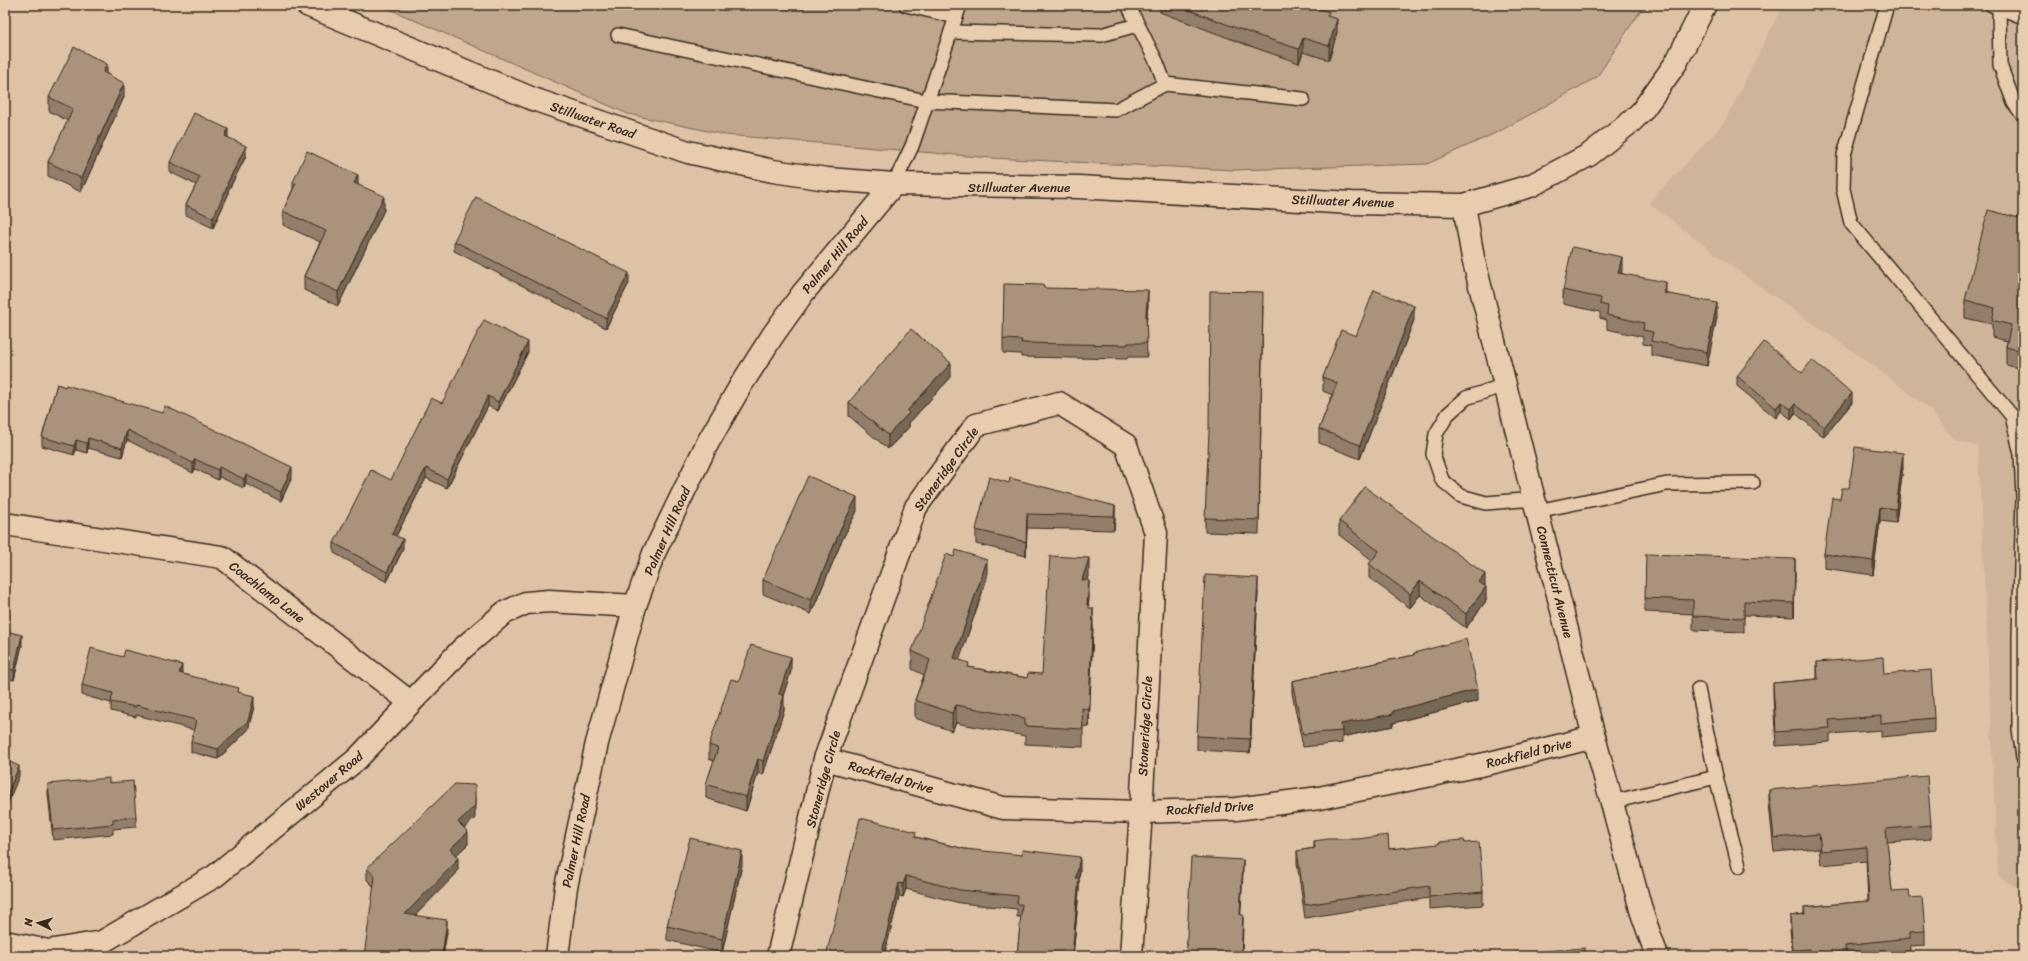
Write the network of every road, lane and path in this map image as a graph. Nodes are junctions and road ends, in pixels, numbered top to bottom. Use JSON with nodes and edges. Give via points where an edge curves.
{"nodes":[{"id":1,"x":307,"y":5,"type":"edge"},
{"id":2,"x":906,"y":5,"type":"edge"},
{"id":3,"x":1128,"y":5,"type":"edge"},
{"id":4,"x":1704,"y":5,"type":"edge"},
{"id":5,"x":1887,"y":5,"type":"edge"},
{"id":6,"x":1996,"y":6,"type":"edge"},
{"id":7,"x":958,"y":11,"type":"edge"},
{"id":8,"x":2023,"y":18,"type":"edge"},
{"id":9,"x":1137,"y":25,"type":"junction"},
{"id":10,"x":951,"y":32,"type":"junction"},
{"id":11,"x":618,"y":35,"type":"dead end"},
{"id":12,"x":1165,"y":84,"type":"junction"},
{"id":13,"x":1303,"y":99,"type":"dead end"},
{"id":14,"x":926,"y":101,"type":"junction"},
{"id":15,"x":2023,"y":115,"type":"edge"},
{"id":16,"x":894,"y":184,"type":"junction"},
{"id":17,"x":1464,"y":205,"type":"junction"},
{"id":18,"x":1505,"y":385,"type":"junction"},
{"id":19,"x":1753,"y":483,"type":"dead end"},
{"id":20,"x":1536,"y":505,"type":"junction"},
{"id":21,"x":5,"y":524,"type":"edge"},
{"id":22,"x":2022,"y":583,"type":"edge"},
{"id":23,"x":635,"y":606,"type":"junction"},
{"id":24,"x":1698,"y":689,"type":"dead end"},
{"id":25,"x":410,"y":702,"type":"junction"},
{"id":26,"x":1594,"y":737,"type":"junction"},
{"id":27,"x":2023,"y":757,"type":"edge"},
{"id":28,"x":825,"y":759,"type":"junction"},
{"id":29,"x":1716,"y":777,"type":"junction"},
{"id":30,"x":1612,"y":802,"type":"junction"},
{"id":31,"x":1141,"y":812,"type":"junction"},
{"id":32,"x":1739,"y":866,"type":"dead end"},
{"id":33,"x":5,"y":942,"type":"edge"},
{"id":34,"x":557,"y":956,"type":"edge"},
{"id":35,"x":778,"y":956,"type":"edge"},
{"id":36,"x":1131,"y":956,"type":"edge"},
{"id":37,"x":1657,"y":956,"type":"edge"}],
"edges":[{"from":1,"to":16,"type":"street","name":"Stillwater Road","via":[[533,99],[688,152],[773,172]]},
{"from":2,"to":7,"type":"lane"},
{"from":3,"to":9,"type":"lane"},
{"from":4,"to":17,"type":"street","name":"Stillwater Avenue","via":[[1676,63],[1632,121],[1589,155],[1530,186]]},
{"from":5,"to":22,"type":"lane","via":[[1844,156],[1843,189],[1851,223],[2012,416],[2021,454]]},
{"from":6,"to":8,"type":"lane"},
{"from":6,"to":15,"type":"lane","via":[[2000,65],[2014,103]]},
{"from":7,"to":10,"type":"lane"},
{"from":9,"to":10,"type":"lane","via":[[1101,35]]},
{"from":9,"to":12,"type":"lane"},
{"from":10,"to":14,"type":"lane"},
{"from":11,"to":14,"type":"lane"},
{"from":12,"to":13,"type":"lane"},
{"from":12,"to":14,"type":"lane","via":[[1116,110]]},
{"from":14,"to":16,"type":"lane","via":[[908,157]]},
{"from":16,"to":17,"type":"street","name":"Stillwater Avenue","via":[[1079,187],[1352,203]]},
{"from":16,"to":23,"type":"street","name":"Palmer Hill Road","via":[[803,293],[741,385],[707,444],[654,552]]},
{"from":17,"to":18,"type":"street","name":"Connecticut Avenue","via":[[1473,258]]},
{"from":18,"to":20,"type":"street","name":"Connecticut Avenue"},
{"from":18,"to":20,"type":"lane","via":[[1466,398],[1448,414],[1436,434],[1433,454],[1442,480],[1461,496],[1486,503]]},
{"from":19,"to":20,"type":"lane","via":[[1667,484]]},
{"from":20,"to":26,"type":"street","name":"Connecticut Avenue"},
{"from":21,"to":25,"type":"street","name":"Coachlamp Lane","via":[[222,557]]},
{"from":22,"to":27,"type":"lane","via":[[2019,729]]},
{"from":23,"to":25,"type":"street","name":"Westover Road","via":[[549,601],[526,603],[504,613],[463,648]]},
{"from":23,"to":34,"type":"street","name":"Palmer Hill Road","via":[[597,743],[566,887]]},
{"from":24,"to":29,"type":"lane"},
{"from":25,"to":33,"type":"street","name":"Westover Road","via":[[357,759],[215,876],[102,942],[48,951]]},
{"from":26,"to":30,"type":"street","name":"Connecticut Avenue"},
{"from":26,"to":31,"type":"street","name":"Rockfield Drive","via":[[1490,763],[1319,798],[1236,809]]},
{"from":28,"to":31,"type":"street","name":"Rockfield Drive","via":[[1003,808]]},
{"from":28,"to":31,"type":"street","name":"Stoneridge Circle","via":[[916,507],[976,424],[1059,403],[1126,445],[1156,533]]},
{"from":28,"to":35,"type":"street","name":"Stoneridge Circle"},
{"from":29,"to":30,"type":"lane"},
{"from":29,"to":32,"type":"lane"},
{"from":30,"to":37,"type":"street","name":"Connecticut Avenue","via":[[1642,913]]},
{"from":31,"to":36,"type":"street","name":"Stoneridge Circle"}]}
